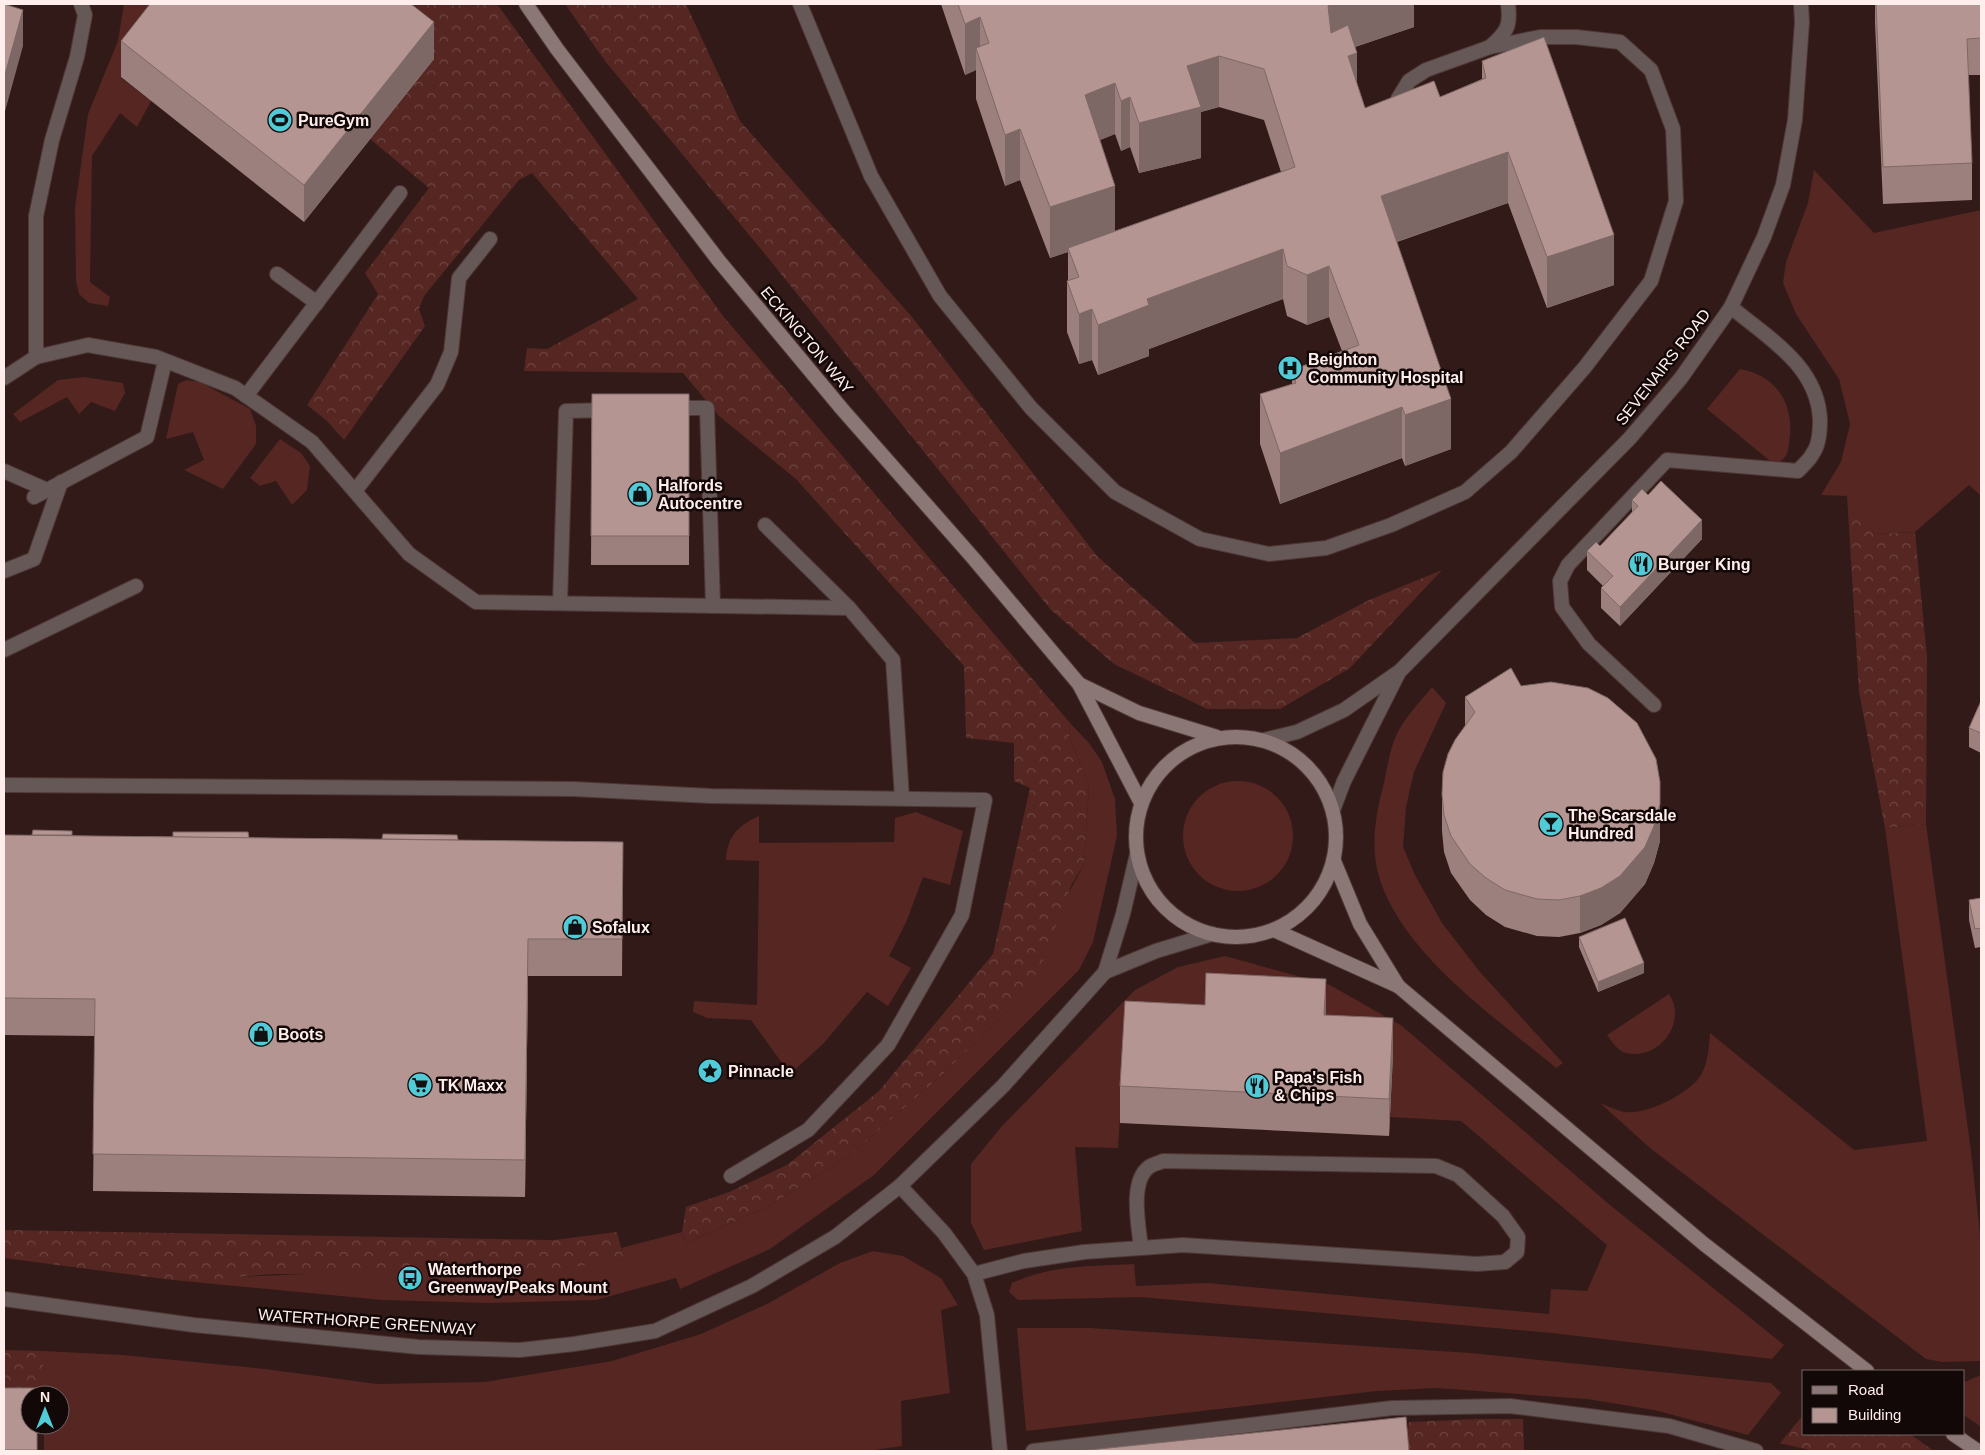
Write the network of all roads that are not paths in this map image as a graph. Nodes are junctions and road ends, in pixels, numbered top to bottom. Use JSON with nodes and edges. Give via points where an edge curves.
{"nodes":[{"id":1,"x":81,"y":4,"type":"edge"},
{"id":2,"x":526,"y":4,"type":"edge"},
{"id":3,"x":800,"y":4,"type":"edge"},
{"id":4,"x":1508,"y":4,"type":"edge"},
{"id":5,"x":1800,"y":4,"type":"edge"},
{"id":6,"x":1490,"y":47,"type":"junction"},
{"id":7,"x":1395,"y":112,"type":"edge"},
{"id":8,"x":400,"y":193,"type":"dead end"},
{"id":9,"x":490,"y":239,"type":"dead end"},
{"id":10,"x":277,"y":274,"type":"dead end"},
{"id":11,"x":317,"y":303,"type":"junction"},
{"id":12,"x":1731,"y":307,"type":"junction"},
{"id":13,"x":36,"y":357,"type":"junction"},
{"id":14,"x":166,"y":361,"type":"junction"},
{"id":15,"x":4,"y":378,"type":"edge"},
{"id":16,"x":246,"y":396,"type":"junction"},
{"id":17,"x":661,"y":409,"type":"edge"},
{"id":18,"x":623,"y":410,"type":"edge"},
{"id":19,"x":4,"y":471,"type":"edge"},
{"id":20,"x":61,"y":482,"type":"junction"},
{"id":21,"x":47,"y":490,"type":"junction"},
{"id":22,"x":355,"y":491,"type":"junction"},
{"id":23,"x":34,"y":497,"type":"dead end"},
{"id":24,"x":765,"y":525,"type":"dead end"},
{"id":25,"x":4,"y":571,"type":"edge"},
{"id":26,"x":136,"y":586,"type":"dead end"},
{"id":27,"x":560,"y":604,"type":"junction"},
{"id":28,"x":713,"y":606,"type":"junction"},
{"id":29,"x":849,"y":608,"type":"junction"},
{"id":30,"x":4,"y":650,"type":"edge"},
{"id":31,"x":1400,"y":671,"type":"junction"},
{"id":32,"x":1079,"y":684,"type":"junction"},
{"id":33,"x":1654,"y":705,"type":"dead end"},
{"id":34,"x":1217,"y":737,"type":"junction"},
{"id":35,"x":1264,"y":740,"type":"junction"},
{"id":36,"x":4,"y":785,"type":"edge"},
{"id":37,"x":902,"y":798,"type":"junction"},
{"id":38,"x":1141,"y":803,"type":"junction"},
{"id":39,"x":1333,"y":810,"type":"junction"},
{"id":40,"x":1137,"y":854,"type":"junction"},
{"id":41,"x":1334,"y":861,"type":"junction"},
{"id":42,"x":1274,"y":930,"type":"junction"},
{"id":43,"x":1212,"y":934,"type":"junction"},
{"id":44,"x":1105,"y":972,"type":"junction"},
{"id":45,"x":1398,"y":986,"type":"junction"},
{"id":46,"x":731,"y":1176,"type":"dead end"},
{"id":47,"x":900,"y":1186,"type":"junction"},
{"id":48,"x":1141,"y":1248,"type":"junction"},
{"id":49,"x":974,"y":1274,"type":"junction"},
{"id":50,"x":4,"y":1299,"type":"edge"},
{"id":51,"x":1866,"y":1370,"type":"edge"},
{"id":52,"x":1954,"y":1435,"type":"edge"},
{"id":53,"x":1000,"y":1451,"type":"edge"},
{"id":54,"x":1033,"y":1451,"type":"edge"},
{"id":55,"x":1756,"y":1451,"type":"edge"},
{"id":56,"x":1978,"y":1451,"type":"edge"}],
"edges":[{"from":1,"to":13,"type":"street","via":[[85,15],[77,57],[52,140],[36,216]]},
{"from":2,"to":32,"type":"main road","name":"ECKINGTON WAY","via":[[562,56],[719,260],[842,409]]},
{"from":3,"to":6,"type":"street","via":[[871,176],[940,296],[1031,408],[1115,492],[1200,539],[1269,554],[1326,548],[1465,492],[1511,452],[1585,367],[1651,281],[1676,201],[1673,128],[1651,70],[1620,42],[1540,37]]},
{"from":4,"to":6,"type":"street","via":[[1510,17],[1506,34]]},
{"from":5,"to":12,"type":"street","name":"SEVENAIRS ROAD","via":[[1802,22],[1795,120],[1783,186],[1764,237]]},
{"from":6,"to":7,"type":"street","via":[[1426,70],[1409,81],[1398,99]]},
{"from":8,"to":11,"type":"street"},
{"from":9,"to":22,"type":"street","via":[[459,278],[451,352],[437,385]]},
{"from":10,"to":11,"type":"street"},
{"from":11,"to":16,"type":"street"},
{"from":12,"to":31,"type":"street","name":"SEVENAIRS ROAD","via":[[1681,378],[1630,438]]},
{"from":12,"to":33,"type":"street","via":[[1796,362],[1812,384],[1819,406],[1820,429],[1814,453],[1798,471],[1667,460],[1568,565],[1560,581],[1562,607],[1589,644]]},
{"from":13,"to":14,"type":"street","via":[[88,345]]},
{"from":13,"to":15,"type":"street"},
{"from":14,"to":16,"type":"street","via":[[235,388]]},
{"from":14,"to":20,"type":"street","via":[[147,437]]},
{"from":16,"to":22,"type":"street","via":[[312,442]]},
{"from":17,"to":28,"type":"street","via":[[707,408]]},
{"from":18,"to":27,"type":"street","via":[[566,411]]},
{"from":19,"to":21,"type":"street"},
{"from":20,"to":21,"type":"street"},
{"from":20,"to":25,"type":"street","via":[[34,559]]},
{"from":21,"to":23,"type":"street"},
{"from":22,"to":27,"type":"street","via":[[410,554],[476,602]]},
{"from":24,"to":29,"type":"street"},
{"from":26,"to":30,"type":"street"},
{"from":27,"to":28,"type":"street"},
{"from":28,"to":29,"type":"street"},
{"from":29,"to":37,"type":"street","via":[[893,660]]},
{"from":31,"to":35,"type":"street","name":"SEVENAIRS ROAD","via":[[1344,710],[1297,732]]},
{"from":31,"to":39,"type":"street","name":"SEVENAIRS ROAD","via":[[1344,781]]},
{"from":32,"to":34,"type":"main road","name":"ECKINGTON WAY","via":[[1139,714]]},
{"from":32,"to":38,"type":"main road","name":"ECKINGTON WAY"},
{"from":34,"to":35,"type":"main road"},
{"from":34,"to":38,"type":"main road","via":[[1180,753],[1157,775]]},
{"from":35,"to":39,"type":"main road","via":[[1287,750],[1308,766],[1324,787]]},
{"from":36,"to":37,"type":"street","via":[[573,788],[712,796]]},
{"from":37,"to":46,"type":"street","via":[[985,800],[962,915],[888,1045],[808,1130]]},
{"from":38,"to":40,"type":"main road","via":[[1136,828]]},
{"from":39,"to":41,"type":"main road","via":[[1337,836]]},
{"from":40,"to":43,"type":"main road","via":[[1146,881],[1163,905],[1185,923]]},
{"from":40,"to":44,"type":"street","name":"WATERTHORPE GREENWAY"},
{"from":41,"to":42,"type":"main road","via":[[1322,890],[1301,913]]},
{"from":41,"to":45,"type":"main road","via":[[1360,924]]},
{"from":42,"to":43,"type":"main road","via":[[1233,937]]},
{"from":42,"to":45,"type":"main road"},
{"from":43,"to":44,"type":"street","name":"WATERTHORPE GREENWAY","via":[[1156,951]]},
{"from":44,"to":47,"type":"street","name":"WATERTHORPE GREENWAY","via":[[1004,1086]]},
{"from":45,"to":51,"type":"main road","via":[[1704,1244]]},
{"from":47,"to":49,"type":"street","via":[[944,1233]]},
{"from":47,"to":50,"type":"street","name":"WATERTHORPE GREENWAY","via":[[835,1237],[752,1286],[655,1331],[574,1344],[520,1350],[419,1347],[194,1325]]},
{"from":48,"to":48,"type":"street","via":[[1184,1245],[1477,1264],[1505,1262],[1516,1252],[1518,1237],[1503,1216],[1458,1175],[1436,1166],[1163,1161],[1148,1168],[1139,1183],[1137,1205]]},
{"from":48,"to":49,"type":"street","via":[[1024,1261]]},
{"from":49,"to":53,"type":"street","via":[[987,1315]]},
{"from":52,"to":56,"type":"main road"},
{"from":54,"to":55,"type":"street","via":[[1392,1408],[1510,1406],[1669,1426]]}]}
